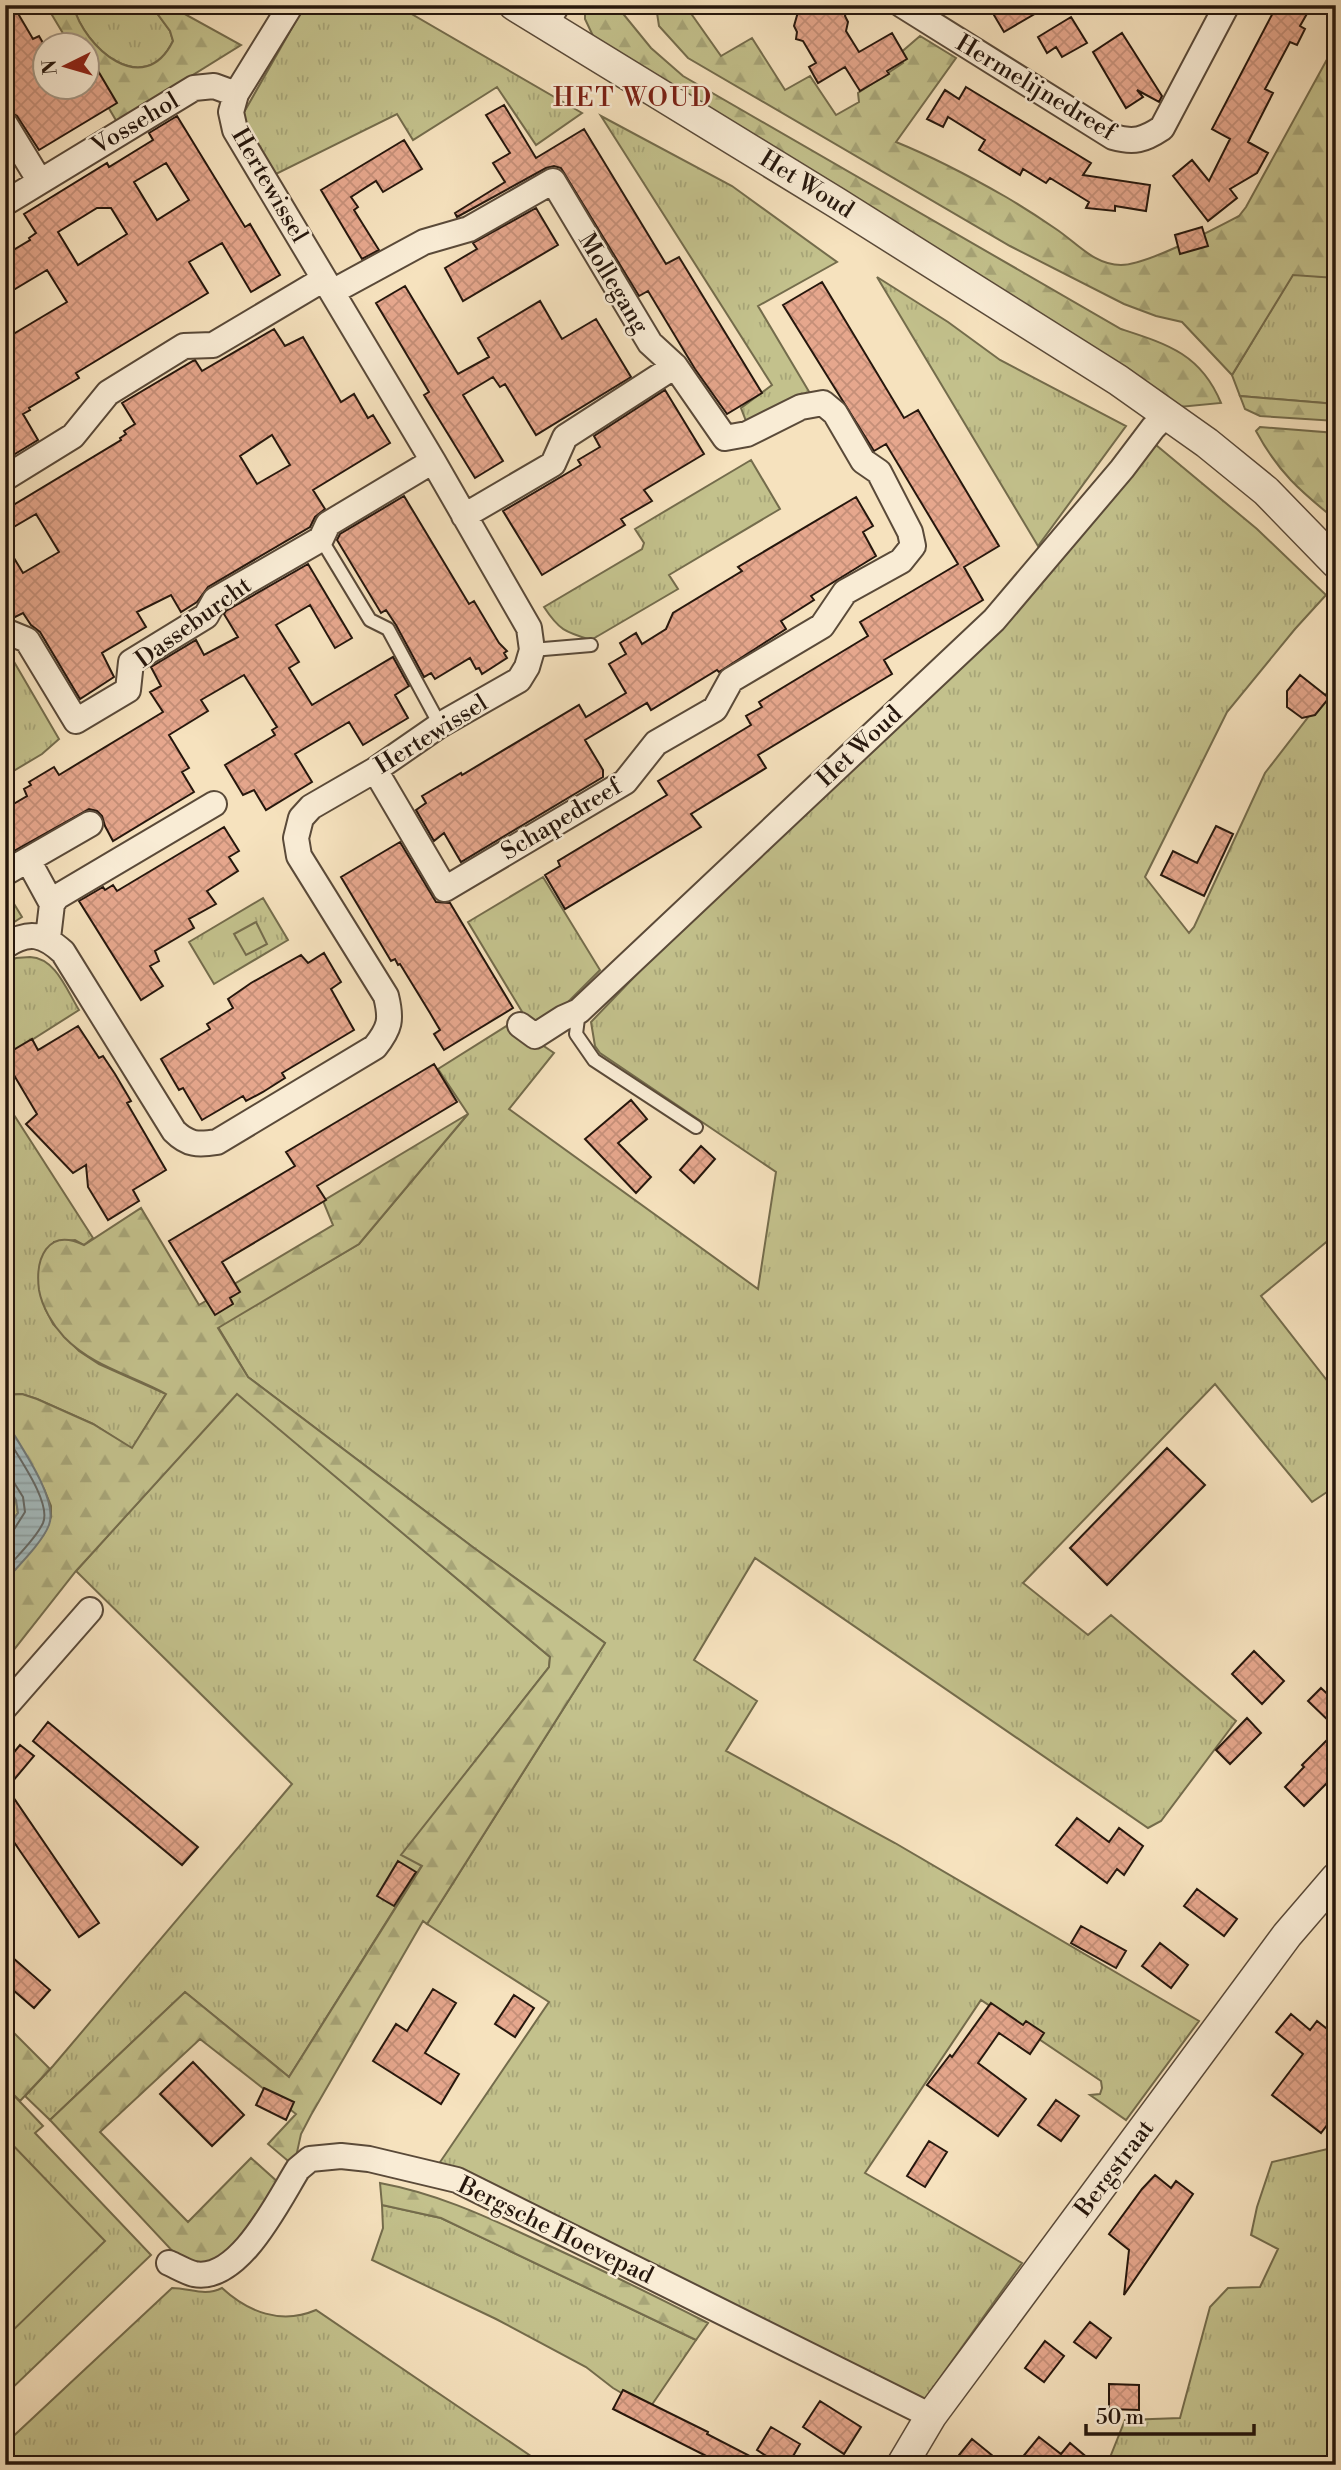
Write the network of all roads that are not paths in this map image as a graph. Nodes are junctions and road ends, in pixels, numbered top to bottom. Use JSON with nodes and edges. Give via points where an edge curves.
{"nodes":[{"id":1,"x":292,"y":5,"type":"edge"},
{"id":2,"x":514,"y":5,"type":"edge"},
{"id":3,"x":902,"y":5,"type":"edge"},
{"id":4,"x":1227,"y":5,"type":"edge"},
{"id":5,"x":551,"y":15,"type":"edge"},
{"id":6,"x":236,"y":94,"type":"junction"},
{"id":7,"x":5,"y":124,"type":"edge"},
{"id":8,"x":39,"y":180,"type":"junction"},
{"id":9,"x":5,"y":203,"type":"edge"},
{"id":10,"x":328,"y":286,"type":"junction"},
{"id":11,"x":676,"y":366,"type":"junction"},
{"id":12,"x":1167,"y":414,"type":"junction"},
{"id":13,"x":433,"y":461,"type":"junction"},
{"id":14,"x":5,"y":478,"type":"edge"},
{"id":15,"x":464,"y":516,"type":"junction"},
{"id":16,"x":321,"y":539,"type":"junction"},
{"id":17,"x":1334,"y":557,"type":"edge"},
{"id":18,"x":5,"y":631,"type":"edge"},
{"id":19,"x":592,"y":645,"type":"dead end"},
{"id":20,"x":532,"y":649,"type":"junction"},
{"id":21,"x":440,"y":726,"type":"junction"},
{"id":22,"x":375,"y":770,"type":"junction"},
{"id":23,"x":214,"y":804,"type":"dead end"},
{"id":24,"x":90,"y":824,"type":"dead end"},
{"id":25,"x":27,"y":860,"type":"junction"},
{"id":26,"x":5,"y":873,"type":"edge"},
{"id":27,"x":52,"y":904,"type":"junction"},
{"id":28,"x":47,"y":938,"type":"junction"},
{"id":29,"x":5,"y":946,"type":"edge"},
{"id":30,"x":579,"y":1011,"type":"junction"},
{"id":31,"x":520,"y":1025,"type":"dead end"},
{"id":32,"x":696,"y":1126,"type":"dead end"},
{"id":33,"x":90,"y":1610,"type":"dead end"},
{"id":34,"x":5,"y":1707,"type":"edge"},
{"id":35,"x":1336,"y":1878,"type":"edge"},
{"id":36,"x":169,"y":2263,"type":"dead end"},
{"id":37,"x":931,"y":2416,"type":"junction"},
{"id":38,"x":902,"y":2465,"type":"edge"}],
"edges":[{"from":1,"to":6,"type":"street","name":"Hertewissel"},
{"from":2,"to":5,"type":"street","name":"Het Woud"},
{"from":3,"to":4,"type":"street","name":"Hermelijnedreef","via":[[1113,137],[1128,141],[1144,140],[1162,128]]},
{"from":5,"to":12,"type":"street","name":"Het Woud"},
{"from":6,"to":8,"type":"street","name":"Vossehol","via":[[215,86],[194,88]]},
{"from":6,"to":10,"type":"street","name":"Hertewissel","via":[[231,112],[235,130]]},
{"from":7,"to":8,"type":"street"},
{"from":8,"to":9,"type":"street","name":"Vossehol"},
{"from":10,"to":11,"type":"street","name":"Mollegang","via":[[424,242],[469,229],[553,181],[650,343]]},
{"from":10,"to":13,"type":"street","name":"Hertewissel"},
{"from":10,"to":14,"type":"street","via":[[213,345],[184,346],[108,393],[73,436]]},
{"from":11,"to":15,"type":"street","via":[[565,437],[553,464]]},
{"from":11,"to":22,"type":"street","name":"Schapedreef","via":[[725,439],[747,434],[801,407],[823,403],[835,413],[863,461],[879,472],[913,546],[901,561],[845,592],[822,626],[731,680],[715,709],[656,743],[625,782],[445,889]]},
{"from":12,"to":17,"type":"street","name":"Het Woud","via":[[1266,491]]},
{"from":12,"to":30,"type":"street","name":"Het Woud","via":[[995,620]]},
{"from":13,"to":15,"type":"street","name":"Hertewissel"},
{"from":13,"to":16,"type":"street","name":"Dasseburcht","via":[[328,524]]},
{"from":15,"to":20,"type":"street","name":"Hertewissel","via":[[529,628]]},
{"from":16,"to":18,"type":"street","name":"Dasseburcht","via":[[215,600],[205,616],[131,662],[128,690],[76,721],[27,640]]},
{"from":16,"to":21,"type":"lane","via":[[370,620],[388,629]]},
{"from":19,"to":20,"type":"lane"},
{"from":20,"to":21,"type":"street","name":"Hertewissel","via":[[519,680]]},
{"from":21,"to":22,"type":"street","name":"Hertewissel"},
{"from":22,"to":28,"type":"street","name":"Hertewissel","via":[[311,807],[301,818],[297,845],[299,856],[386,996],[391,1015],[386,1033],[374,1047],[217,1142],[184,1142],[174,1131],[63,952]]},
{"from":23,"to":27,"type":"street"},
{"from":24,"to":25,"type":"street"},
{"from":25,"to":26,"type":"street"},
{"from":25,"to":27,"type":"street"},
{"from":27,"to":28,"type":"street"},
{"from":28,"to":29,"type":"street","via":[[29,935]]},
{"from":30,"to":31,"type":"street","name":"Het Woud","via":[[535,1036]]},
{"from":30,"to":32,"type":"lane","via":[[576,1034],[594,1060]]},
{"from":33,"to":34,"type":"street"},
{"from":35,"to":37,"type":"street","name":"Bergstraat","via":[[1287,1935]]},
{"from":36,"to":37,"type":"street","name":"Bergsche Hoevepad","via":[[195,2274],[224,2269],[245,2252],[299,2168],[310,2159],[369,2159],[457,2180]]},
{"from":37,"to":38,"type":"street","name":"Bergstraat"}]}
